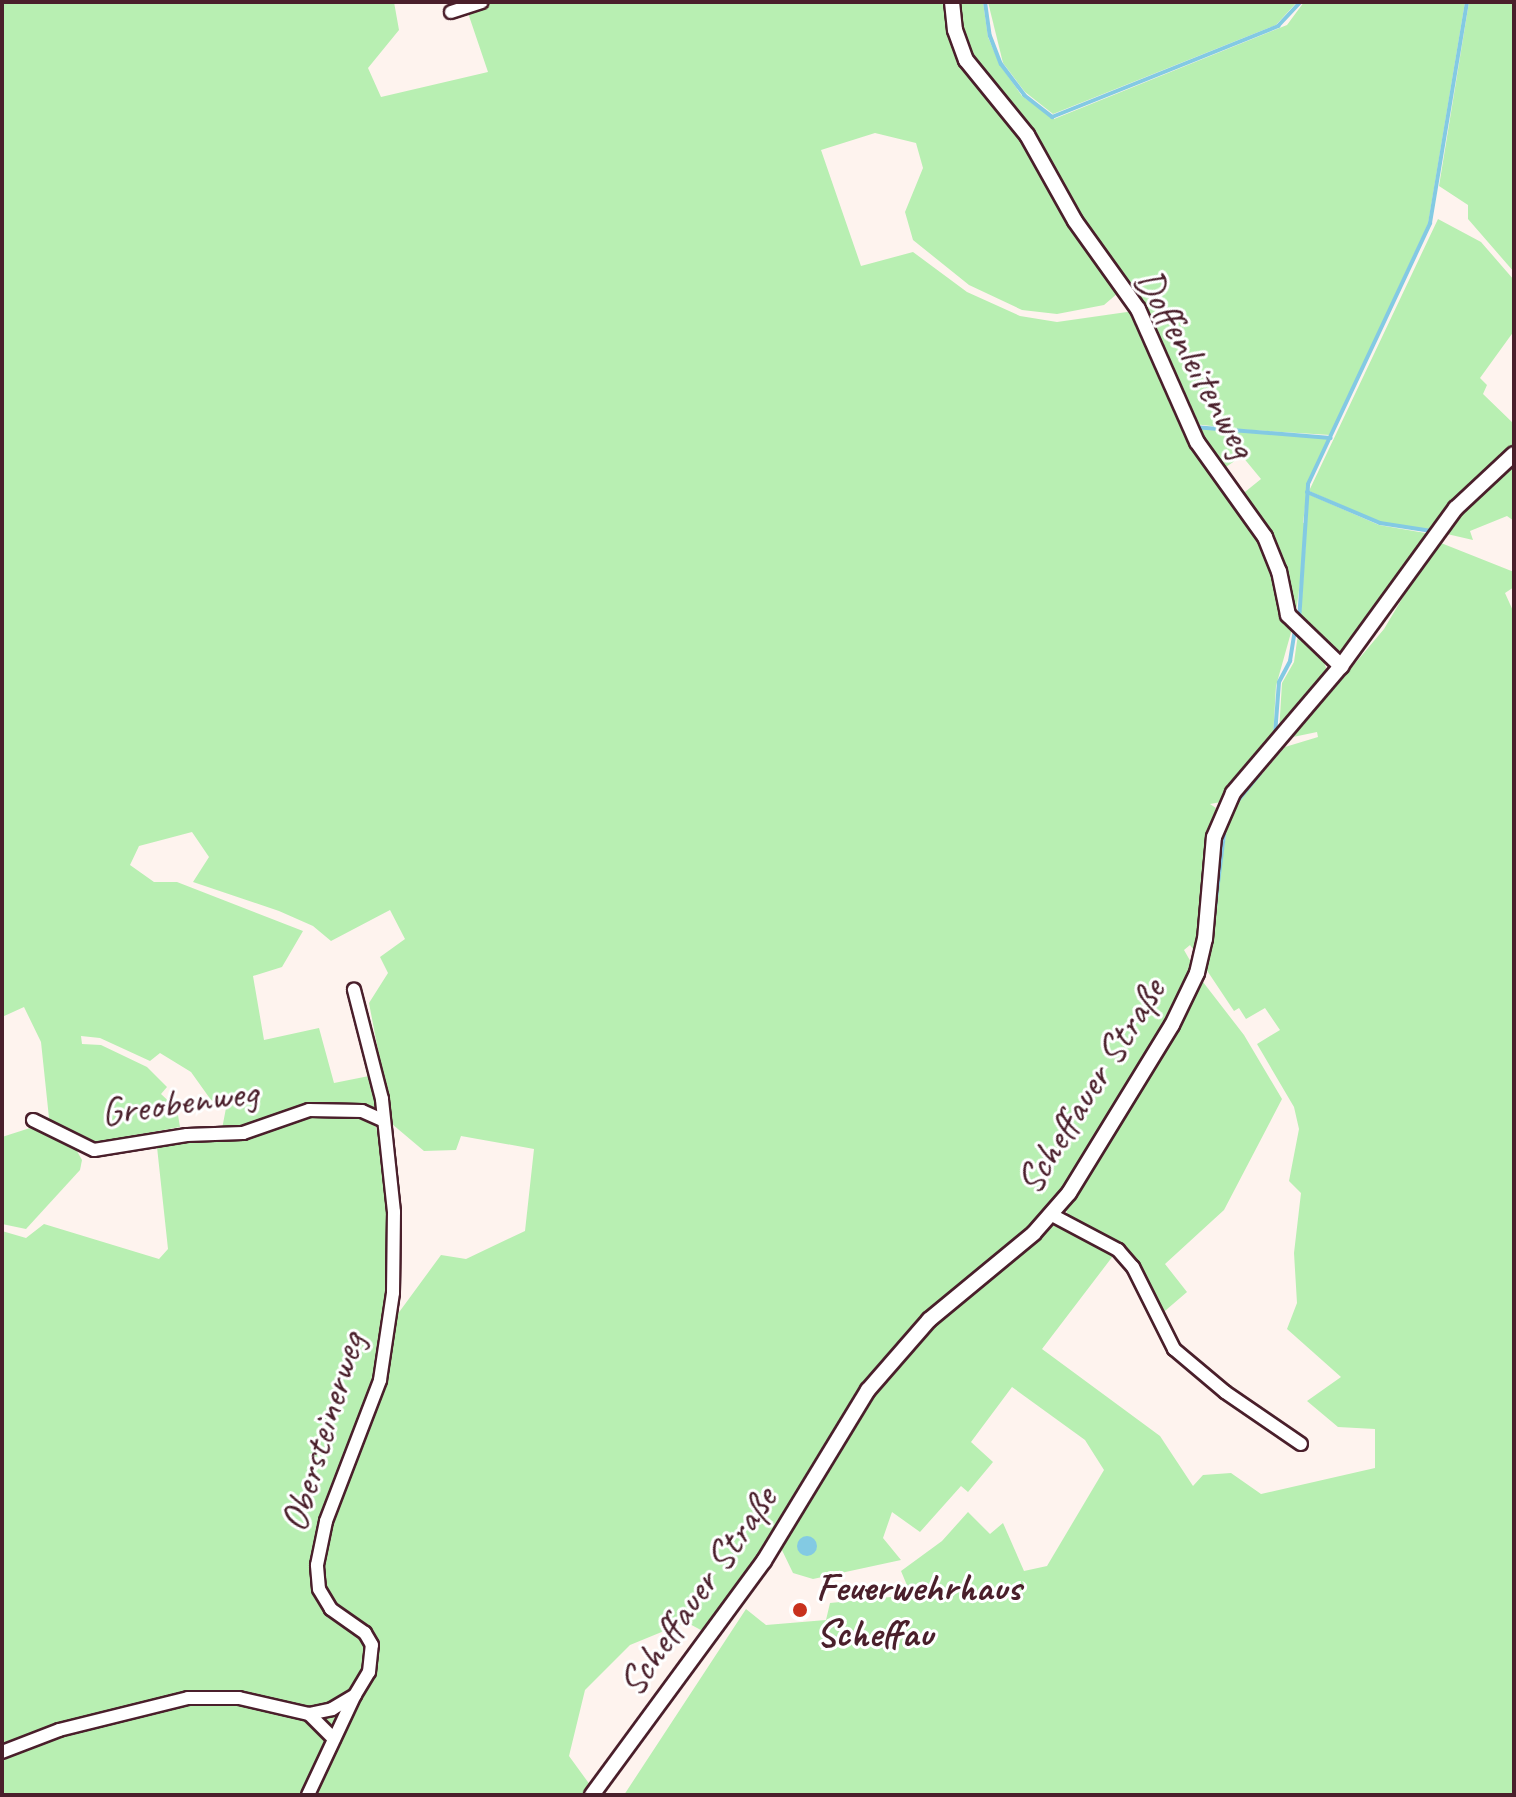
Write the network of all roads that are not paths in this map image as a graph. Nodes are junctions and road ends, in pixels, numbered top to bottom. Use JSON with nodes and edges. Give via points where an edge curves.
{"nodes":[{"id":1,"x":481,"y":2,"type":"edge"},
{"id":2,"x":952,"y":2,"type":"edge"},
{"id":3,"x":451,"y":12,"type":"dead end"},
{"id":4,"x":1514,"y":454,"type":"edge"},
{"id":5,"x":1341,"y":666,"type":"junction"},
{"id":6,"x":354,"y":990,"type":"dead end"},
{"id":7,"x":33,"y":1120,"type":"dead end"},
{"id":8,"x":384,"y":1121,"type":"junction"},
{"id":9,"x":1052,"y":1215,"type":"junction"},
{"id":10,"x":1301,"y":1444,"type":"dead end"},
{"id":11,"x":355,"y":1695,"type":"junction"},
{"id":12,"x":309,"y":1714,"type":"junction"},
{"id":13,"x":334,"y":1739,"type":"junction"},
{"id":14,"x":2,"y":1752,"type":"edge"},
{"id":15,"x":308,"y":1795,"type":"edge"},
{"id":16,"x":592,"y":1795,"type":"edge"}],
"edges":[{"from":1,"to":3,"type":"street"},
{"from":2,"to":5,"type":"street","name":"Doffenleitenweg","via":[[966,60],[1027,135],[1075,221],[1138,309],[1197,442],[1265,537],[1288,615]]},
{"from":4,"to":5,"type":"street","name":"Scheffauer Straße","via":[[1456,508]]},
{"from":5,"to":9,"type":"street","name":"Scheffauer Straße","via":[[1221,813],[1197,973],[1172,1025]]},
{"from":6,"to":8,"type":"street","name":"Obersteinerweg","via":[[367,1025]]},
{"from":7,"to":8,"type":"street","name":"Greobenweg","via":[[94,1150],[187,1135],[243,1133],[309,1110],[362,1111]]},
{"from":8,"to":11,"type":"street","name":"Obersteinerweg","via":[[394,1212],[392,1302],[380,1380],[326,1521],[317,1565],[319,1589],[331,1609],[365,1633],[372,1645],[369,1672]]},
{"from":9,"to":10,"type":"street","via":[[1118,1250],[1133,1267],[1174,1349]]},
{"from":9,"to":16,"type":"street","name":"Scheffauer Straße","via":[[929,1320],[868,1390],[764,1561]]},
{"from":11,"to":12,"type":"street","via":[[332,1709]]},
{"from":11,"to":13,"type":"street"},
{"from":12,"to":13,"type":"street"},
{"from":12,"to":14,"type":"street","via":[[239,1698],[188,1698],[59,1730]]},
{"from":13,"to":15,"type":"street"}]}
